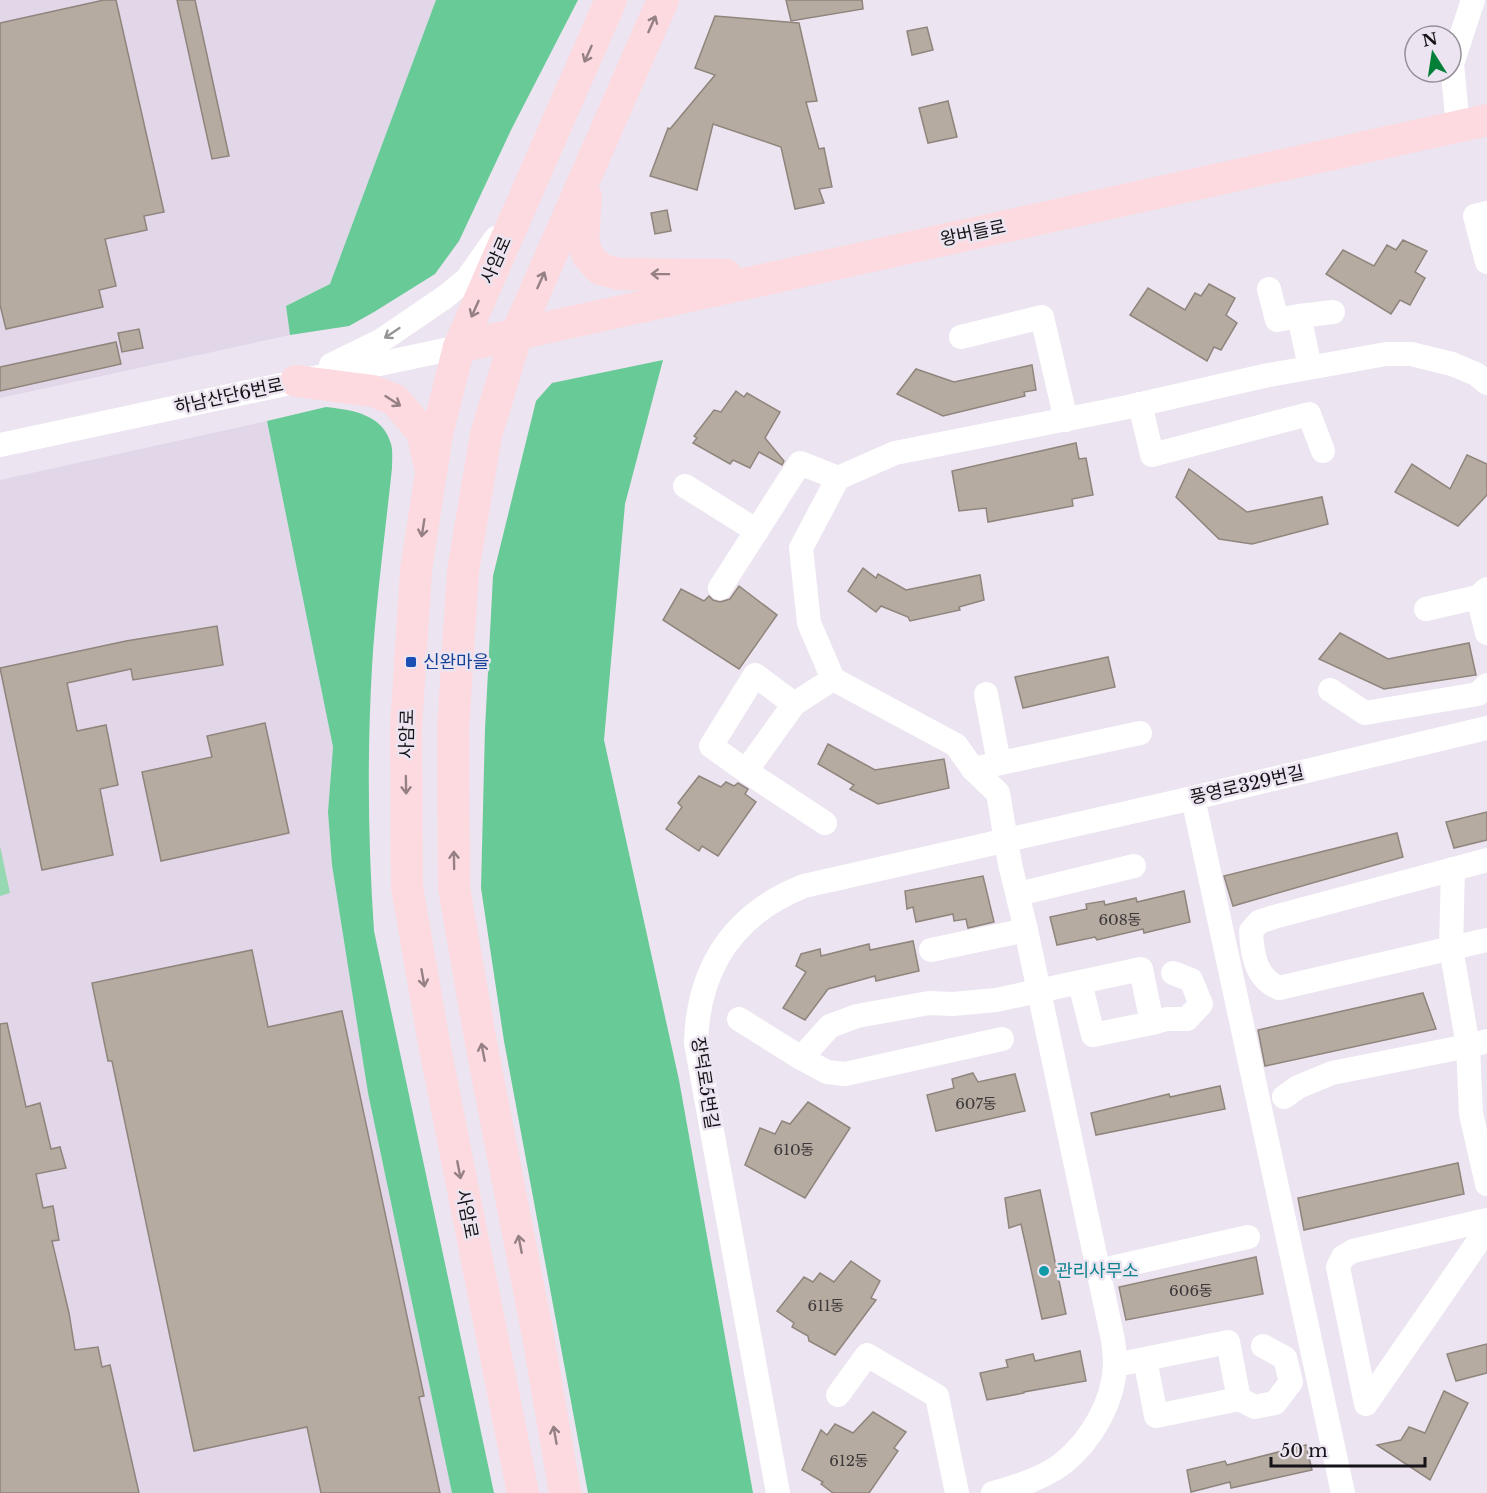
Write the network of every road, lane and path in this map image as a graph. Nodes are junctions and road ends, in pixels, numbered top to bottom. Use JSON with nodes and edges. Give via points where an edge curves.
{"nodes":[{"id":1,"x":611,"y":0,"type":"edge"},
{"id":2,"x":663,"y":0,"type":"edge"},
{"id":3,"x":1473,"y":0,"type":"edge"},
{"id":4,"x":1473,"y":123,"type":"edge"},
{"id":5,"x":588,"y":171,"type":"junction"},
{"id":6,"x":521,"y":205,"type":"junction"},
{"id":7,"x":1487,"y":213,"type":"edge"},
{"id":8,"x":1487,"y":262,"type":"edge"},
{"id":9,"x":781,"y":275,"type":"junction"},
{"id":10,"x":1269,"y":289,"type":"dead end"},
{"id":11,"x":1333,"y":312,"type":"dead end"},
{"id":12,"x":1299,"y":316,"type":"junction"},
{"id":13,"x":517,"y":333,"type":"junction"},
{"id":14,"x":961,"y":337,"type":"dead end"},
{"id":15,"x":459,"y":346,"type":"junction"},
{"id":16,"x":1310,"y":368,"type":"junction"},
{"id":17,"x":296,"y":381,"type":"junction"},
{"id":18,"x":1487,"y":383,"type":"edge"},
{"id":19,"x":1140,"y":404,"type":"junction"},
{"id":20,"x":1066,"y":420,"type":"junction"},
{"id":21,"x":0,"y":445,"type":"edge"},
{"id":22,"x":1323,"y":451,"type":"dead end"},
{"id":23,"x":431,"y":470,"type":"junction"},
{"id":24,"x":838,"y":478,"type":"junction"},
{"id":25,"x":686,"y":486,"type":"dead end"},
{"id":26,"x":757,"y":531,"type":"junction"},
{"id":27,"x":720,"y":588,"type":"dead end"},
{"id":28,"x":1483,"y":593,"type":"edge"},
{"id":29,"x":1426,"y":609,"type":"dead end"},
{"id":30,"x":1487,"y":633,"type":"edge"},
{"id":31,"x":833,"y":679,"type":"junction"},
{"id":32,"x":1487,"y":685,"type":"edge"},
{"id":33,"x":1330,"y":690,"type":"dead end"},
{"id":34,"x":986,"y":694,"type":"dead end"},
{"id":35,"x":794,"y":704,"type":"junction"},
{"id":36,"x":1487,"y":728,"type":"edge"},
{"id":37,"x":1140,"y":733,"type":"dead end"},
{"id":38,"x":999,"y":763,"type":"junction"},
{"id":39,"x":973,"y":769,"type":"junction"},
{"id":40,"x":746,"y":771,"type":"junction"},
{"id":41,"x":1193,"y":798,"type":"junction"},
{"id":42,"x":825,"y":822,"type":"dead end"},
{"id":43,"x":1006,"y":841,"type":"junction"},
{"id":44,"x":1487,"y":860,"type":"edge"},
{"id":45,"x":1134,"y":866,"type":"dead end"},
{"id":46,"x":1453,"y":869,"type":"junction"},
{"id":47,"x":1018,"y":894,"type":"junction"},
{"id":48,"x":1026,"y":930,"type":"junction"},
{"id":49,"x":1487,"y":940,"type":"edge"},
{"id":50,"x":1451,"y":948,"type":"junction"},
{"id":51,"x":931,"y":950,"type":"dead end"},
{"id":52,"x":1173,"y":973,"type":"dead end"},
{"id":53,"x":1080,"y":983,"type":"junction"},
{"id":54,"x":1039,"y":992,"type":"junction"},
{"id":55,"x":739,"y":1019,"type":"dead end"},
{"id":56,"x":1152,"y":1023,"type":"junction"},
{"id":57,"x":1002,"y":1039,"type":"dead end"},
{"id":58,"x":1478,"y":1044,"type":"edge"},
{"id":59,"x":801,"y":1058,"type":"junction"},
{"id":60,"x":1284,"y":1097,"type":"dead end"},
{"id":61,"x":1487,"y":1184,"type":"edge"},
{"id":62,"x":1487,"y":1220,"type":"edge"},
{"id":63,"x":1487,"y":1229,"type":"edge"},
{"id":64,"x":1248,"y":1237,"type":"dead end"},
{"id":65,"x":1098,"y":1271,"type":"junction"},
{"id":66,"x":1263,"y":1346,"type":"dead end"},
{"id":67,"x":1145,"y":1359,"type":"junction"},
{"id":68,"x":1115,"y":1365,"type":"junction"},
{"id":69,"x":838,"y":1395,"type":"dead end"},
{"id":70,"x":1239,"y":1400,"type":"junction"},
{"id":71,"x":523,"y":1493,"type":"edge"},
{"id":72,"x":566,"y":1493,"type":"edge"},
{"id":73,"x":778,"y":1493,"type":"edge"},
{"id":74,"x":957,"y":1493,"type":"edge"},
{"id":75,"x":993,"y":1493,"type":"edge"},
{"id":76,"x":1343,"y":1493,"type":"edge"}],
"edges":[{"from":1,"to":6,"type":"main road","name":"사암로","one_way":true},
{"from":5,"to":2,"type":"main road","one_way":true},
{"from":3,"to":4,"type":"street","via":[[1452,64]]},
{"from":4,"to":9,"type":"main road","name":"왕버들로"},
{"from":9,"to":5,"type":"main road","one_way":true,"via":[[619,274],[600,269],[588,256],[583,240]]},
{"from":13,"to":5,"type":"main road","one_way":true},
{"from":6,"to":15,"type":"main road","name":"사암로","one_way":true},
{"from":6,"to":17,"type":"street","one_way":true,"via":[[467,279],[445,297],[382,340]]},
{"from":7,"to":8,"type":"street","via":[[1475,216]]},
{"from":9,"to":13,"type":"main road","name":"왕버들로"},
{"from":10,"to":12,"type":"street","via":[[1277,320]]},
{"from":11,"to":12,"type":"street"},
{"from":12,"to":16,"type":"street"},
{"from":13,"to":15,"type":"main road","name":"왕버들로"},
{"from":72,"to":13,"type":"main road","one_way":true,"via":[[454,888],[453,729],[463,571],[486,435]]},
{"from":14,"to":20,"type":"street","via":[[1042,317]]},
{"from":15,"to":17,"type":"street","name":"하남산단6번로"},
{"from":15,"to":23,"type":"main road","name":"사암로"},
{"from":16,"to":18,"type":"street","via":[[1386,354],[1411,354],[1452,364]]},
{"from":16,"to":19,"type":"street"},
{"from":17,"to":21,"type":"street","name":"하남산단6번로"},
{"from":17,"to":23,"type":"main road","one_way":true,"via":[[373,391],[395,400],[422,432]]},
{"from":19,"to":20,"type":"street"},
{"from":19,"to":22,"type":"street","via":[[1152,454],[1309,414]]},
{"from":20,"to":24,"type":"street","via":[[895,453]]},
{"from":23,"to":71,"type":"main road","name":"사암로","one_way":true,"via":[[416,570],[406,728],[408,887],[434,1043]]},
{"from":24,"to":26,"type":"street","via":[[800,463]]},
{"from":24,"to":31,"type":"street","via":[[801,548],[809,623]]},
{"from":25,"to":26,"type":"street"},
{"from":26,"to":27,"type":"street"},
{"from":28,"to":29,"type":"street"},
{"from":28,"to":30,"type":"street"},
{"from":31,"to":35,"type":"street"},
{"from":31,"to":39,"type":"street","via":[[956,745]]},
{"from":32,"to":33,"type":"street","via":[[1478,694],[1365,713]]},
{"from":34,"to":38,"type":"street"},
{"from":35,"to":40,"type":"street"},
{"from":35,"to":40,"type":"street","via":[[755,675],[711,746]]},
{"from":36,"to":41,"type":"street","name":"풍영로329번길"},
{"from":37,"to":38,"type":"street"},
{"from":38,"to":39,"type":"street"},
{"from":39,"to":43,"type":"street","via":[[998,794]]},
{"from":40,"to":42,"type":"street"},
{"from":41,"to":43,"type":"street","name":"풍영로329번길"},
{"from":41,"to":76,"type":"street"},
{"from":43,"to":47,"type":"street"},
{"from":43,"to":73,"type":"street","name":"장덕로5번길","via":[[804,886],[781,895],[731,936],[704,988],[696,1043]]},
{"from":44,"to":46,"type":"street"},
{"from":45,"to":47,"type":"street"},
{"from":46,"to":50,"type":"street"},
{"from":46,"to":50,"type":"street","via":[[1274,917],[1259,922],[1251,931],[1259,971],[1264,980],[1279,988]]},
{"from":47,"to":48,"type":"street"},
{"from":48,"to":51,"type":"street"},
{"from":48,"to":54,"type":"street"},
{"from":49,"to":50,"type":"street"},
{"from":50,"to":58,"type":"street"},
{"from":52,"to":56,"type":"street","via":[[1191,980],[1201,1004],[1187,1019]]},
{"from":53,"to":54,"type":"street"},
{"from":53,"to":56,"type":"street","via":[[1093,1035]]},
{"from":53,"to":56,"type":"street","via":[[1141,969]]},
{"from":54,"to":59,"type":"street","via":[[978,1003],[929,1003],[839,1021]]},
{"from":54,"to":65,"type":"street"},
{"from":55,"to":59,"type":"street"},
{"from":57,"to":59,"type":"street","via":[[845,1074],[827,1072]]},
{"from":58,"to":60,"type":"street","via":[[1332,1074]]},
{"from":58,"to":61,"type":"street","via":[[1471,1114]]},
{"from":62,"to":63,"type":"street","via":[[1353,1251],[1343,1257],[1338,1267],[1366,1404]]},
{"from":64,"to":65,"type":"street"},
{"from":65,"to":68,"type":"street"},
{"from":66,"to":70,"type":"street","via":[[1285,1358],[1291,1382],[1275,1403],[1255,1407]]},
{"from":67,"to":68,"type":"street"},
{"from":67,"to":70,"type":"street","via":[[1156,1416]]},
{"from":67,"to":70,"type":"street","via":[[1228,1342]]},
{"from":68,"to":75,"type":"street","via":[[1099,1422],[1062,1464]]},
{"from":69,"to":74,"type":"street","via":[[867,1355],[937,1396]]}]}
